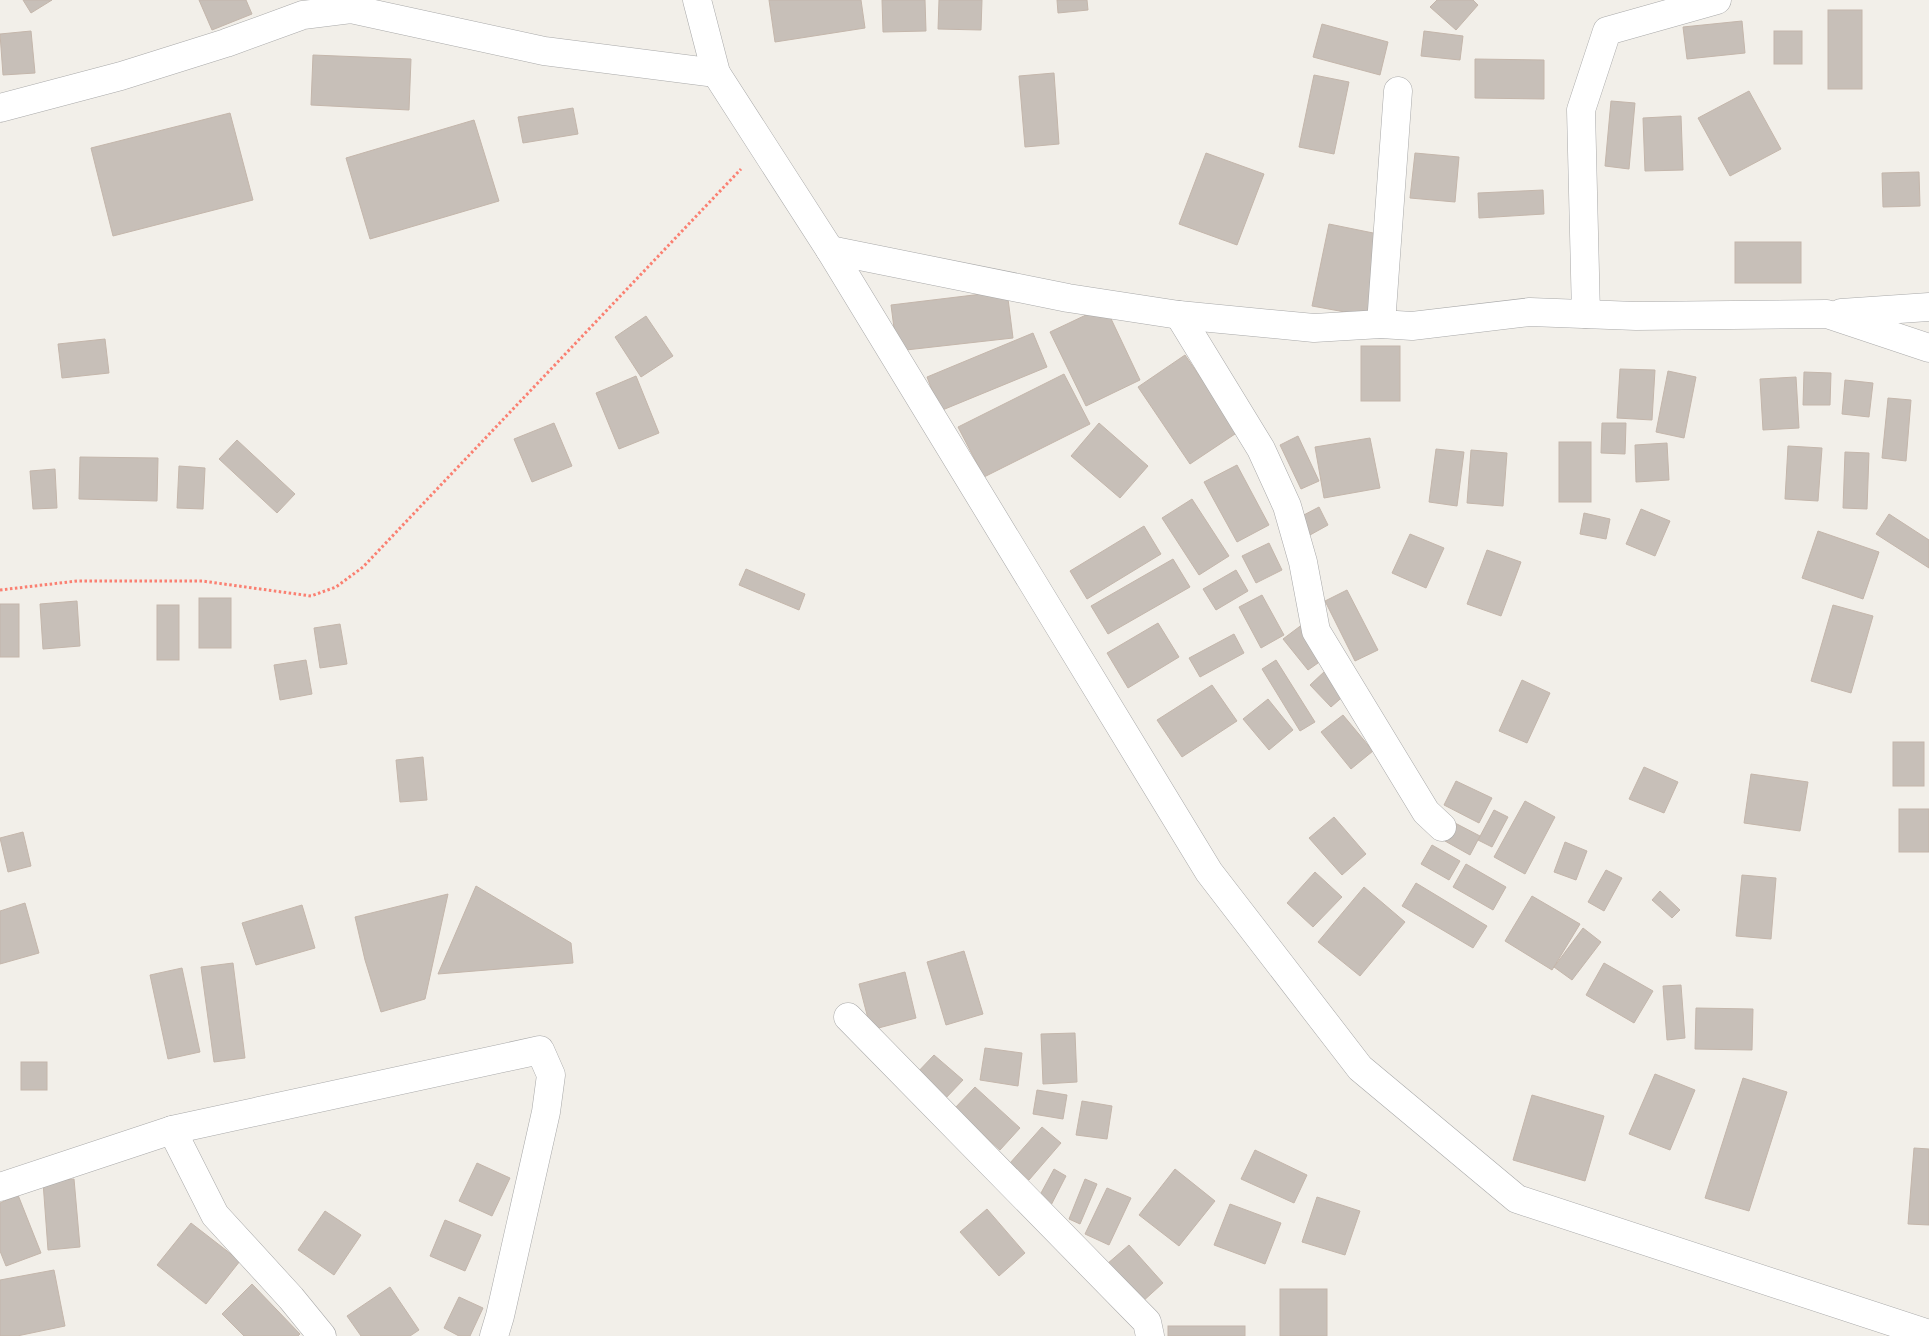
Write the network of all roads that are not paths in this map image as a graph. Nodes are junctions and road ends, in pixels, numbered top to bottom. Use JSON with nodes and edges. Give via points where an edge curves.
{"nodes":[{"id":1,"x":697,"y":0,"type":"edge"},
{"id":2,"x":1717,"y":0,"type":"edge"},
{"id":3,"x":716,"y":73,"type":"junction"},
{"id":4,"x":1398,"y":91,"type":"dead end"},
{"id":5,"x":0,"y":108,"type":"edge"},
{"id":6,"x":830,"y":250,"type":"junction"},
{"id":7,"x":1929,"y":307,"type":"edge"},
{"id":8,"x":1586,"y":314,"type":"junction"},
{"id":9,"x":1827,"y":314,"type":"junction"},
{"id":10,"x":1179,"y":315,"type":"junction"},
{"id":11,"x":1381,"y":324,"type":"junction"},
{"id":12,"x":1929,"y":348,"type":"edge"},
{"id":13,"x":1442,"y":827,"type":"dead end"},
{"id":14,"x":848,"y":1017,"type":"dead end"},
{"id":15,"x":172,"y":1130,"type":"junction"},
{"id":16,"x":0,"y":1188,"type":"edge"},
{"id":17,"x":1929,"y":1334,"type":"edge"},
{"id":18,"x":322,"y":1336,"type":"edge"},
{"id":19,"x":494,"y":1336,"type":"edge"},
{"id":20,"x":1150,"y":1336,"type":"edge"}],
"edges":[{"from":1,"to":3,"type":"street"},
{"from":2,"to":8,"type":"street","via":[[1607,31],[1581,110]]},
{"from":3,"to":5,"type":"street","via":[[544,51],[351,8],[303,15],[121,76]]},
{"from":3,"to":6,"type":"street"},
{"from":4,"to":11,"type":"street"},
{"from":6,"to":10,"type":"street","via":[[1068,298]]},
{"from":6,"to":17,"type":"street","via":[[1209,872],[1360,1068],[1517,1199]]},
{"from":7,"to":9,"type":"street"},
{"from":8,"to":9,"type":"street"},
{"from":8,"to":11,"type":"street","via":[[1530,312],[1412,326]]},
{"from":9,"to":12,"type":"street"},
{"from":10,"to":11,"type":"street","via":[[1314,328]]},
{"from":10,"to":13,"type":"street","via":[[1261,449],[1286,506],[1303,562],[1316,631],[1426,812]]},
{"from":14,"to":20,"type":"street","via":[[1147,1322]]},
{"from":15,"to":16,"type":"street"},
{"from":15,"to":18,"type":"street","via":[[215,1215]]},
{"from":15,"to":19,"type":"street","via":[[540,1050],[551,1075],[546,1112]]}]}
